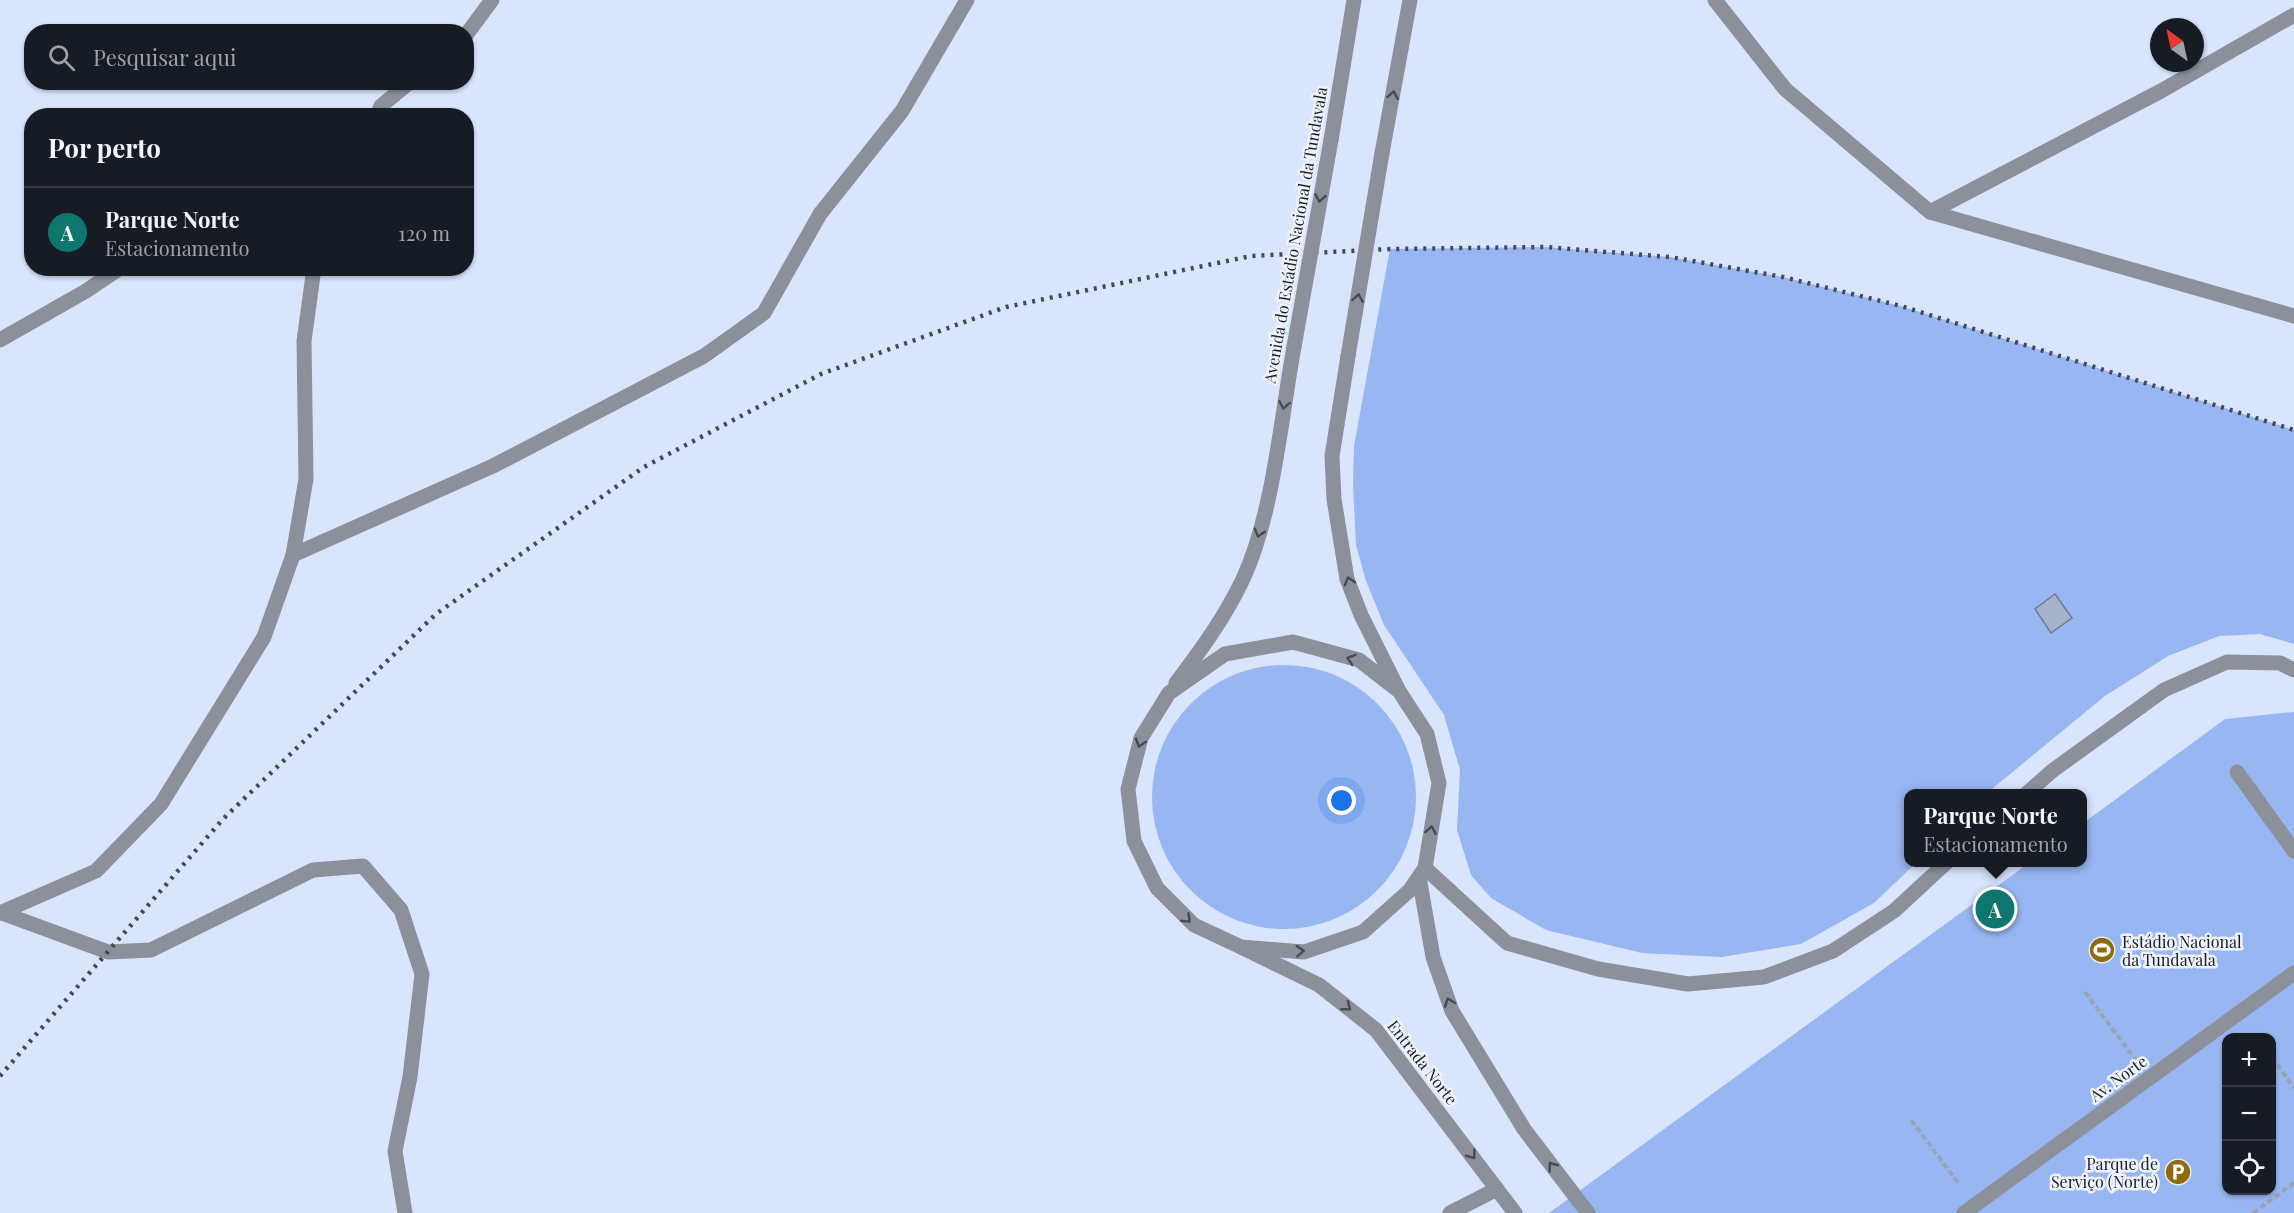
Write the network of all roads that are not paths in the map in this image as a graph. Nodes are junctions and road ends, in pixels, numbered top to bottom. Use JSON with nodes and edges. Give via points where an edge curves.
{"nodes":[{"id":1,"x":492,"y":0,"type":"edge"},
{"id":2,"x":967,"y":0,"type":"edge"},
{"id":3,"x":1354,"y":0,"type":"edge"},
{"id":4,"x":1410,"y":0,"type":"edge"},
{"id":5,"x":1714,"y":0,"type":"edge"},
{"id":6,"x":2294,"y":15,"type":"edge"},
{"id":7,"x":474,"y":24,"type":"edge"},
{"id":8,"x":401,"y":90,"type":"edge"},
{"id":9,"x":382,"y":108,"type":"edge"},
{"id":10,"x":1930,"y":212,"type":"junction"},
{"id":11,"x":108,"y":276,"type":"edge"},
{"id":12,"x":313,"y":276,"type":"edge"},
{"id":13,"x":2294,"y":316,"type":"edge"},
{"id":14,"x":0,"y":340,"type":"edge"},
{"id":15,"x":293,"y":555,"type":"junction"},
{"id":16,"x":2294,"y":670,"type":"edge"},
{"id":17,"x":1399,"y":691,"type":"junction"},
{"id":18,"x":1169,"y":693,"type":"junction"},
{"id":19,"x":2237,"y":772,"type":"dead end"},
{"id":20,"x":2032,"y":789,"type":"edge"},
{"id":21,"x":2294,"y":851,"type":"edge"},
{"id":22,"x":1942,"y":867,"type":"edge"},
{"id":23,"x":1422,"y":873,"type":"junction"},
{"id":24,"x":1,"y":913,"type":"edge"},
{"id":25,"x":1241,"y":948,"type":"junction"},
{"id":26,"x":2294,"y":973,"type":"edge"},
{"id":27,"x":1497,"y":1189,"type":"junction"},
{"id":28,"x":1969,"y":1209,"type":"edge"},
{"id":29,"x":405,"y":1213,"type":"edge"},
{"id":30,"x":1450,"y":1213,"type":"edge"},
{"id":31,"x":1515,"y":1213,"type":"edge"},
{"id":32,"x":1588,"y":1213,"type":"edge"}],
"edges":[{"from":1,"to":7,"type":"street"},
{"from":2,"to":15,"type":"street","via":[[902,111],[820,214],[764,313],[704,356],[493,466]]},
{"from":3,"to":18,"type":"street","name":"Avenida do Estádio Nacional da Tundavala","one_way":true,"bridge":true,"via":[[1261,530],[1243,578],[1216,628]]},
{"from":17,"to":4,"type":"street","one_way":true,"bridge":true,"via":[[1347,579],[1334,499],[1332,456]]},
{"from":5,"to":10,"type":"street","via":[[1785,90]]},
{"from":6,"to":10,"type":"street","via":[[2161,91]]},
{"from":8,"to":9,"type":"street"},
{"from":10,"to":13,"type":"street"},
{"from":11,"to":14,"type":"street"},
{"from":12,"to":15,"type":"street","via":[[304,341],[306,479]]},
{"from":15,"to":24,"type":"street","via":[[264,637],[161,804],[96,871]]},
{"from":16,"to":20,"type":"street","via":[[2280,663],[2227,662],[2164,690]]},
{"from":17,"to":18,"type":"street","one_way":true,"via":[[1359,660],[1293,642],[1226,654]]},
{"from":23,"to":17,"type":"street","one_way":true,"via":[[1439,783],[1427,734]]},
{"from":18,"to":25,"type":"street","name":"Entrada Norte","one_way":true,"via":[[1141,738],[1128,789],[1134,841],[1157,888],[1179,911],[1194,925]]},
{"from":19,"to":21,"type":"street"},
{"from":22,"to":23,"type":"street","via":[[1894,912],[1833,951],[1764,977],[1688,984],[1598,969],[1507,943]]},
{"from":25,"to":23,"type":"street","one_way":true,"via":[[1304,952],[1363,932],[1410,890]]},
{"from":32,"to":23,"type":"street","one_way":true,"via":[[1524,1129],[1452,1011],[1433,957]]},
{"from":24,"to":29,"type":"street","via":[[108,952],[151,950],[312,870],[363,866],[401,910],[422,974],[410,1077],[395,1150]]},
{"from":25,"to":27,"type":"street","name":"Entrada Norte","one_way":true,"via":[[1319,985],[1376,1030]]},
{"from":26,"to":28,"type":"street","name":"Av. Norte"},
{"from":27,"to":30,"type":"street"},
{"from":27,"to":31,"type":"street","name":"Entrada Norte"}]}
